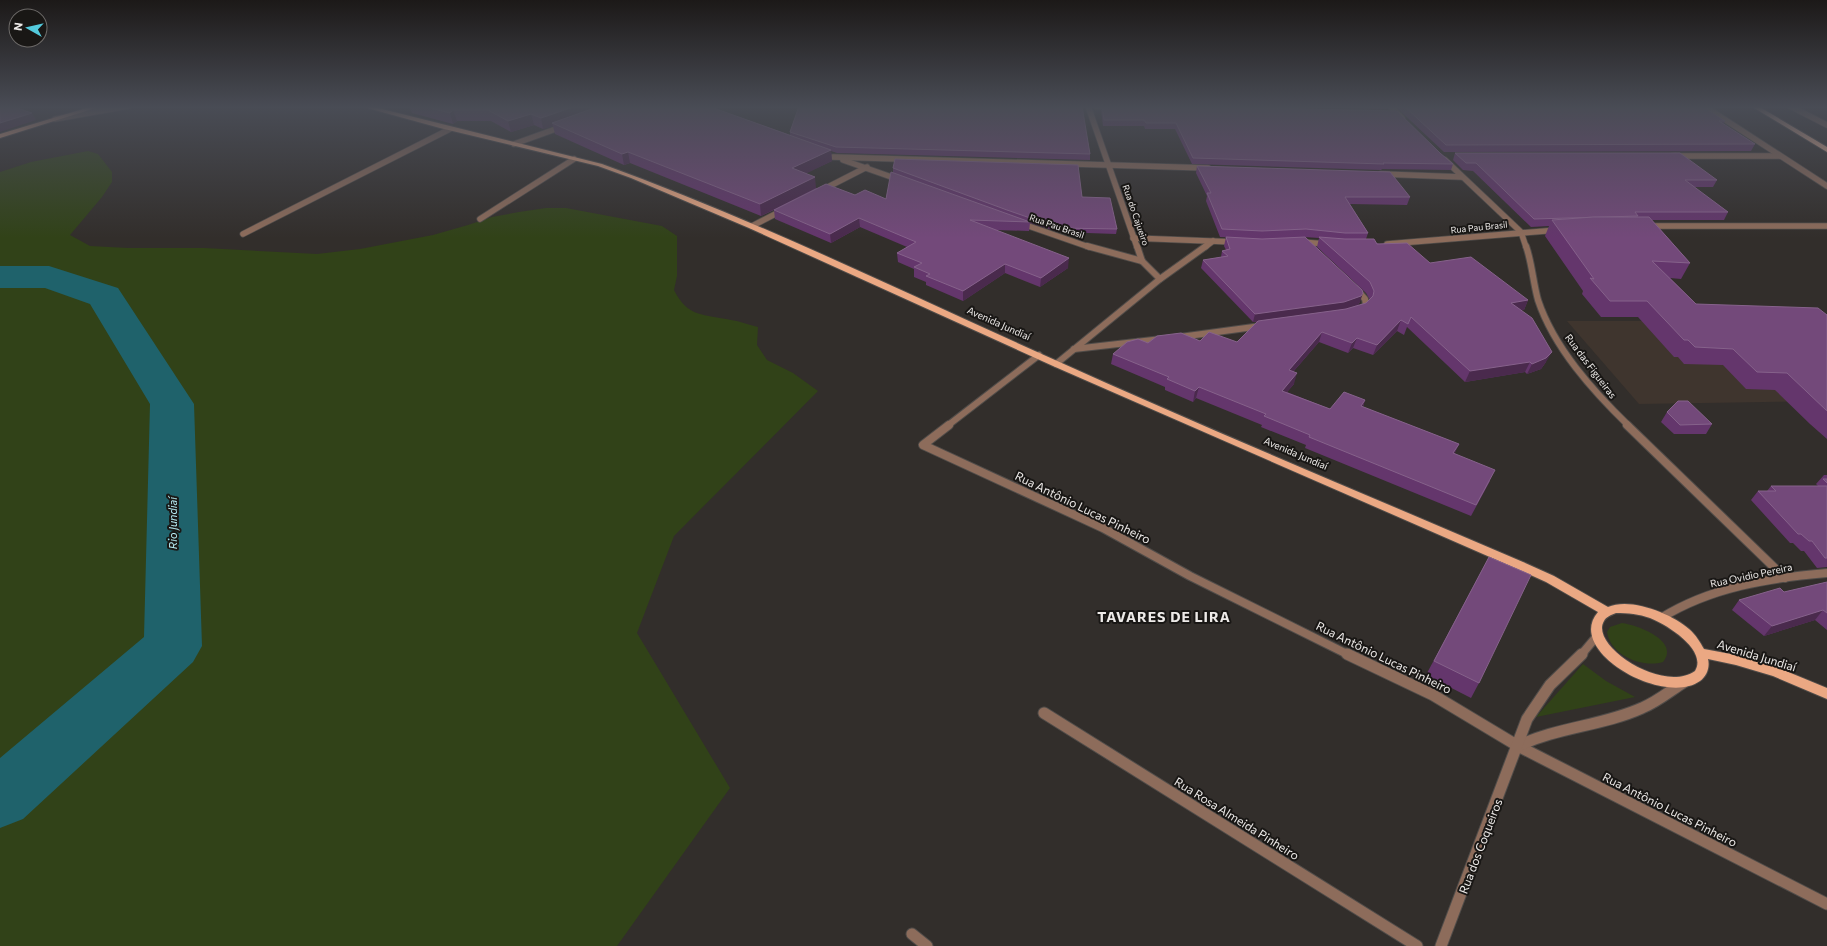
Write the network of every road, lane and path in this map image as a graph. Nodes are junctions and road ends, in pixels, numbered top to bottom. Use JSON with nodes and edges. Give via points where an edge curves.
{"nodes":[{"id":1,"x":408,"y":150,"type":"edge"},
{"id":2,"x":539,"y":150,"type":"edge"},
{"id":3,"x":1104,"y":150,"type":"edge"},
{"id":4,"x":1771,"y":150,"type":"edge"},
{"id":5,"x":826,"y":154,"type":"edge"},
{"id":6,"x":1448,"y":156,"type":"edge"},
{"id":7,"x":1669,"y":156,"type":"edge"},
{"id":8,"x":1780,"y":156,"type":"junction"},
{"id":9,"x":833,"y":157,"type":"junction"},
{"id":10,"x":574,"y":159,"type":"junction"},
{"id":11,"x":1109,"y":165,"type":"junction"},
{"id":12,"x":867,"y":167,"type":"junction"},
{"id":13,"x":1211,"y":168,"type":"edge"},
{"id":14,"x":1376,"y":174,"type":"edge"},
{"id":15,"x":1462,"y":177,"type":"junction"},
{"id":16,"x":910,"y":183,"type":"edge"},
{"id":17,"x":1827,"y":186,"type":"edge"},
{"id":18,"x":813,"y":195,"type":"edge"},
{"id":19,"x":786,"y":208,"type":"edge"},
{"id":20,"x":480,"y":219,"type":"dead end"},
{"id":21,"x":1013,"y":221,"type":"edge"},
{"id":22,"x":752,"y":226,"type":"junction"},
{"id":23,"x":1639,"y":226,"type":"edge"},
{"id":24,"x":1827,"y":226,"type":"edge"},
{"id":25,"x":1569,"y":229,"type":"edge"},
{"id":26,"x":1521,"y":232,"type":"junction"},
{"id":27,"x":243,"y":234,"type":"dead end"},
{"id":28,"x":1133,"y":238,"type":"junction"},
{"id":29,"x":1213,"y":241,"type":"junction"},
{"id":30,"x":1244,"y":242,"type":"edge"},
{"id":31,"x":1334,"y":244,"type":"edge"},
{"id":32,"x":1379,"y":244,"type":"edge"},
{"id":33,"x":1315,"y":252,"type":"edge"},
{"id":34,"x":1142,"y":261,"type":"junction"},
{"id":35,"x":1160,"y":279,"type":"junction"},
{"id":36,"x":1348,"y":282,"type":"edge"},
{"id":37,"x":1349,"y":313,"type":"edge"},
{"id":38,"x":1269,"y":325,"type":"edge"},
{"id":39,"x":1175,"y":338,"type":"edge"},
{"id":40,"x":1167,"y":339,"type":"edge"},
{"id":41,"x":1074,"y":349,"type":"junction"},
{"id":42,"x":1039,"y":356,"type":"junction"},
{"id":43,"x":1056,"y":364,"type":"junction"},
{"id":44,"x":1827,"y":573,"type":"edge"},
{"id":45,"x":1785,"y":578,"type":"junction"},
{"id":46,"x":1607,"y":612,"type":"junction"},
{"id":47,"x":1661,"y":618,"type":"junction"},
{"id":48,"x":1597,"y":636,"type":"junction"},
{"id":49,"x":1701,"y":653,"type":"junction"},
{"id":50,"x":1684,"y":682,"type":"junction"},
{"id":51,"x":1827,"y":694,"type":"edge"},
{"id":52,"x":1044,"y":713,"type":"dead end"},
{"id":53,"x":1518,"y":746,"type":"junction"},
{"id":54,"x":1827,"y":904,"type":"edge"},
{"id":55,"x":912,"y":934,"type":"dead end"},
{"id":56,"x":927,"y":946,"type":"edge"},
{"id":57,"x":1417,"y":946,"type":"edge"},
{"id":58,"x":1441,"y":946,"type":"edge"}],
"edges":[{"from":1,"to":27,"type":"street"},
{"from":2,"to":10,"type":"main road","name":"Avenida Jundiaí"},
{"from":3,"to":11,"type":"street","name":"Rua do Cajueiro"},
{"from":4,"to":8,"type":"street"},
{"from":5,"to":9,"type":"street"},
{"from":6,"to":15,"type":"street","name":"Rua das Figueiras","via":[[1440,156]]},
{"from":7,"to":8,"type":"street"},
{"from":8,"to":17,"type":"street"},
{"from":9,"to":11,"type":"street"},
{"from":9,"to":12,"type":"street"},
{"from":10,"to":20,"type":"street"},
{"from":10,"to":22,"type":"main road","name":"Avenida Jundiaí","via":[[633,177]]},
{"from":11,"to":13,"type":"street"},
{"from":11,"to":28,"type":"street","name":"Rua do Cajueiro"},
{"from":12,"to":16,"type":"street"},
{"from":12,"to":18,"type":"street"},
{"from":14,"to":15,"type":"street"},
{"from":15,"to":26,"type":"street","name":"Rua das Figueiras"},
{"from":19,"to":22,"type":"street"},
{"from":21,"to":34,"type":"street","name":"Rua Pau Brasil","via":[[1104,252]]},
{"from":22,"to":42,"type":"main road","name":"Avenida Jundiaí"},
{"from":23,"to":24,"type":"street"},
{"from":25,"to":26,"type":"street","name":"Rua Pau Brasil"},
{"from":26,"to":32,"type":"street","name":"Rua Pau Brasil"},
{"from":26,"to":45,"type":"street","name":"Rua das Figueiras","via":[[1529,254],[1538,299],[1548,324],[1565,352],[1618,416]]},
{"from":28,"to":29,"type":"street"},
{"from":28,"to":34,"type":"street","name":"Rua do Cajueiro"},
{"from":29,"to":30,"type":"street"},
{"from":29,"to":35,"type":"street"},
{"from":31,"to":33,"type":"street","via":[[1300,242]]},
{"from":34,"to":35,"type":"street","name":"Rua do Cajueiro"},
{"from":35,"to":41,"type":"street"},
{"from":36,"to":37,"type":"street","via":[[1363,296],[1366,303],[1361,309]]},
{"from":38,"to":39,"type":"street"},
{"from":40,"to":41,"type":"street"},
{"from":41,"to":43,"type":"street"},
{"from":42,"to":43,"type":"main road","name":"Avenida Jundiaí"},
{"from":42,"to":53,"type":"street","name":"Rua Antônio Lucas Pinheiro","via":[[923,445],[1103,528],[1190,576],[1433,695]]},
{"from":43,"to":46,"type":"main road","name":"Avenida Jundiaí","via":[[1519,564]]},
{"from":44,"to":45,"type":"street","name":"Rua Ovidio Pereira"},
{"from":45,"to":47,"type":"street","name":"Rua Ovidio Pereira","via":[[1718,592],[1684,604]]},
{"from":46,"to":47,"type":"main road","via":[[1629,609]]},
{"from":46,"to":48,"type":"main road","via":[[1598,618]]},
{"from":47,"to":49,"type":"main road","via":[[1686,634]]},
{"from":48,"to":50,"type":"main road","via":[[1609,654],[1629,669],[1654,680],[1667,683]]},
{"from":48,"to":53,"type":"street","name":"Rua dos Coqueiros","via":[[1590,647],[1556,678],[1542,696],[1523,727]]},
{"from":49,"to":50,"type":"main road","via":[[1701,672],[1696,678]]},
{"from":49,"to":51,"type":"main road","name":"Avenida Jundiaí","via":[[1776,672]]},
{"from":50,"to":53,"type":"street","via":[[1643,708],[1618,717],[1562,730]]},
{"from":52,"to":57,"type":"street","name":"Rua Rosa Almeida Pinheiro"},
{"from":53,"to":54,"type":"street","name":"Rua Antônio Lucas Pinheiro"},
{"from":53,"to":58,"type":"street","name":"Rua dos Coqueiros"},
{"from":55,"to":56,"type":"street"}]}
